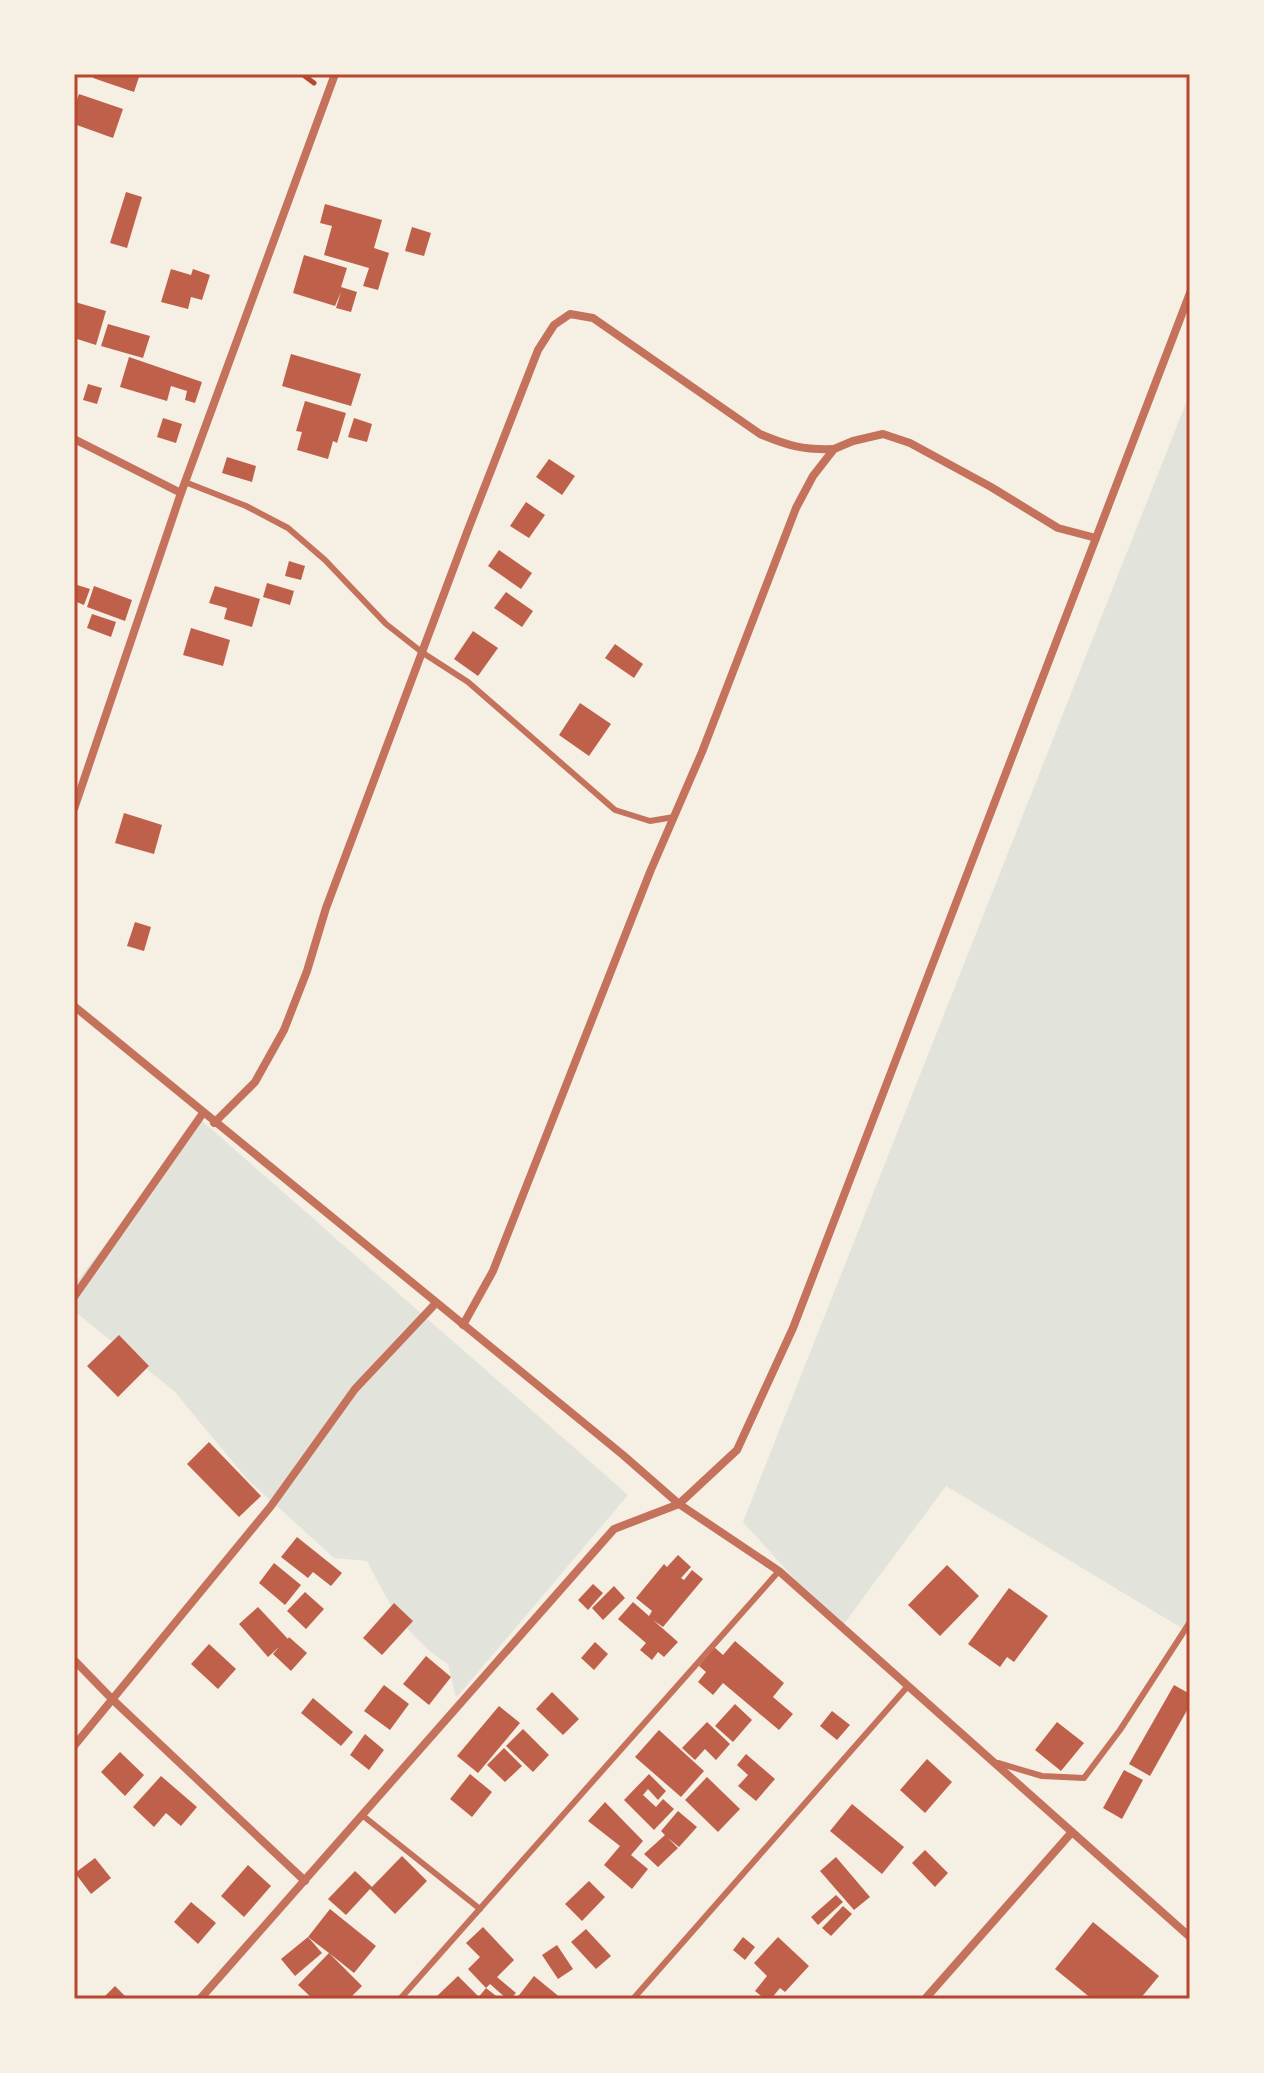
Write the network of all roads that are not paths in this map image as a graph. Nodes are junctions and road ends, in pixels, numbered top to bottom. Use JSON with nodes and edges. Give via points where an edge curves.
{"nodes":[{"id":1,"x":335,"y":74,"type":"edge"},
{"id":2,"x":1190,"y":293,"type":"edge"},
{"id":3,"x":74,"y":439,"type":"edge"},
{"id":4,"x":834,"y":449,"type":"junction"},
{"id":5,"x":185,"y":482,"type":"junction"},
{"id":6,"x":181,"y":493,"type":"junction"},
{"id":7,"x":1096,"y":538,"type":"junction"},
{"id":8,"x":423,"y":653,"type":"junction"},
{"id":9,"x":74,"y":809,"type":"edge"},
{"id":10,"x":674,"y":817,"type":"junction"},
{"id":11,"x":74,"y":1006,"type":"edge"},
{"id":12,"x":203,"y":1113,"type":"junction"},
{"id":13,"x":214,"y":1123,"type":"junction"},
{"id":14,"x":74,"y":1297,"type":"edge"},
{"id":15,"x":436,"y":1303,"type":"junction"},
{"id":16,"x":463,"y":1325,"type":"junction"},
{"id":17,"x":679,"y":1504,"type":"junction"},
{"id":18,"x":779,"y":1571,"type":"junction"},
{"id":19,"x":1190,"y":1622,"type":"edge"},
{"id":20,"x":74,"y":1660,"type":"edge"},
{"id":21,"x":908,"y":1686,"type":"junction"},
{"id":22,"x":112,"y":1699,"type":"junction"},
{"id":23,"x":74,"y":1746,"type":"edge"},
{"id":24,"x":994,"y":1762,"type":"junction"},
{"id":25,"x":362,"y":1815,"type":"junction"},
{"id":26,"x":1072,"y":1832,"type":"junction"},
{"id":27,"x":305,"y":1881,"type":"junction"},
{"id":28,"x":480,"y":1909,"type":"junction"},
{"id":29,"x":1190,"y":1937,"type":"edge"},
{"id":30,"x":200,"y":1999,"type":"edge"},
{"id":31,"x":400,"y":1999,"type":"edge"},
{"id":32,"x":633,"y":1999,"type":"edge"},
{"id":33,"x":925,"y":1999,"type":"edge"}],
"edges":[{"from":1,"to":5,"type":"street"},
{"from":2,"to":7,"type":"street"},
{"from":3,"to":6,"type":"street"},
{"from":4,"to":7,"type":"street","via":[[883,434],[910,443],[1058,528]]},
{"from":4,"to":8,"type":"street","via":[[789,447],[760,434],[593,318],[570,314],[554,325],[538,350]]},
{"from":4,"to":10,"type":"street","via":[[796,508]]},
{"from":5,"to":6,"type":"street"},
{"from":5,"to":8,"type":"lane","via":[[288,528]]},
{"from":6,"to":9,"type":"street"},
{"from":7,"to":17,"type":"street","via":[[793,1328],[737,1450]]},
{"from":8,"to":10,"type":"lane","via":[[468,682],[615,810],[650,821]]},
{"from":8,"to":13,"type":"street","via":[[284,1030],[255,1082]]},
{"from":10,"to":16,"type":"street","via":[[493,1271]]},
{"from":11,"to":12,"type":"street"},
{"from":12,"to":13,"type":"street"},
{"from":12,"to":14,"type":"street"},
{"from":13,"to":15,"type":"street"},
{"from":15,"to":16,"type":"street"},
{"from":15,"to":22,"type":"street","via":[[355,1389],[271,1506]]},
{"from":16,"to":17,"type":"street"},
{"from":17,"to":18,"type":"street"},
{"from":17,"to":25,"type":"street","via":[[614,1529]]},
{"from":18,"to":21,"type":"street"},
{"from":18,"to":28,"type":"lane"},
{"from":19,"to":24,"type":"lane","via":[[1084,1778],[1042,1776]]},
{"from":20,"to":22,"type":"street"},
{"from":21,"to":24,"type":"street"},
{"from":21,"to":32,"type":"lane"},
{"from":22,"to":23,"type":"street"},
{"from":22,"to":27,"type":"street"},
{"from":24,"to":26,"type":"street"},
{"from":25,"to":27,"type":"street"},
{"from":25,"to":28,"type":"lane"},
{"from":26,"to":29,"type":"street"},
{"from":26,"to":33,"type":"street"},
{"from":27,"to":30,"type":"street"},
{"from":28,"to":31,"type":"lane"}]}
